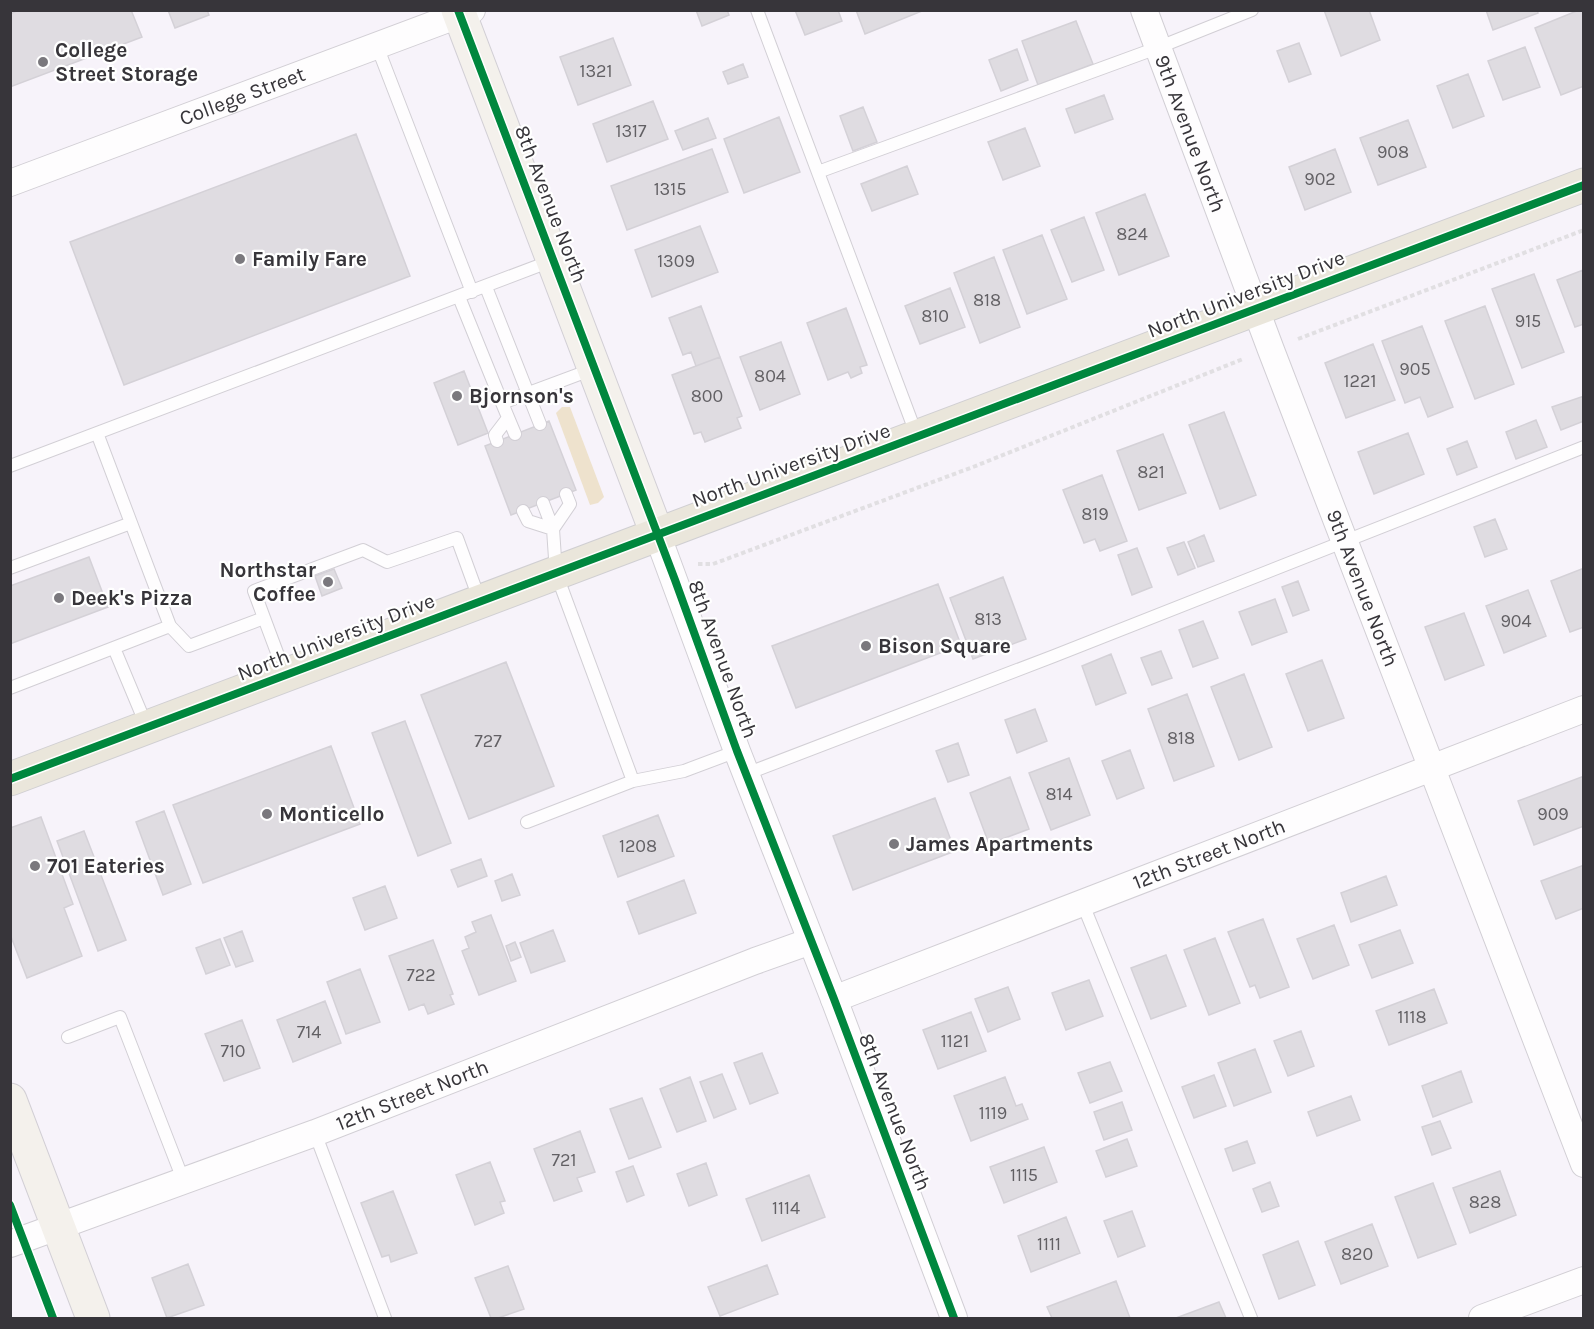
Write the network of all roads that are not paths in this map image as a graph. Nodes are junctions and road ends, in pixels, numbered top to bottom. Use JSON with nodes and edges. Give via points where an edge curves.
{"nodes":[{"id":1,"x":757,"y":10,"type":"edge"},
{"id":2,"x":1144,"y":10,"type":"edge"},
{"id":3,"x":1252,"y":10,"type":"edge"},
{"id":4,"x":463,"y":12,"type":"edge"},
{"id":5,"x":377,"y":46,"type":"junction"},
{"id":6,"x":1157,"y":48,"type":"junction"},
{"id":7,"x":818,"y":172,"type":"junction"},
{"id":8,"x":10,"y":183,"type":"edge"},
{"id":9,"x":1584,"y":185,"type":"edge"},
{"id":10,"x":553,"y":260,"type":"junction"},
{"id":11,"x":486,"y":287,"type":"junction"},
{"id":12,"x":472,"y":292,"type":"junction"},
{"id":13,"x":459,"y":297,"type":"junction"},
{"id":14,"x":1256,"y":310,"type":"junction"},
{"id":15,"x":594,"y":368,"type":"junction"},
{"id":16,"x":528,"y":393,"type":"junction"},
{"id":17,"x":502,"y":404,"type":"junction"},
{"id":18,"x":508,"y":418,"type":"junction"},
{"id":19,"x":540,"y":424,"type":"dead end"},
{"id":20,"x":97,"y":434,"type":"junction"},
{"id":21,"x":515,"y":434,"type":"dead end"},
{"id":22,"x":918,"y":437,"type":"junction"},
{"id":23,"x":497,"y":441,"type":"dead end"},
{"id":24,"x":1584,"y":447,"type":"edge"},
{"id":25,"x":10,"y":466,"type":"edge"},
{"id":26,"x":566,"y":494,"type":"dead end"},
{"id":27,"x":543,"y":503,"type":"dead end"},
{"id":28,"x":523,"y":511,"type":"dead end"},
{"id":29,"x":131,"y":523,"type":"junction"},
{"id":30,"x":553,"y":529,"type":"junction"},
{"id":31,"x":657,"y":534,"type":"junction"},
{"id":32,"x":1345,"y":542,"type":"junction"},
{"id":33,"x":10,"y":568,"type":"edge"},
{"id":34,"x":556,"y":573,"type":"junction"},
{"id":35,"x":481,"y":602,"type":"junction"},
{"id":36,"x":264,"y":618,"type":"junction"},
{"id":37,"x":170,"y":627,"type":"junction"},
{"id":38,"x":114,"y":648,"type":"junction"},
{"id":39,"x":286,"y":675,"type":"junction"},
{"id":40,"x":10,"y":688,"type":"edge"},
{"id":41,"x":1584,"y":709,"type":"edge"},
{"id":42,"x":147,"y":727,"type":"junction"},
{"id":43,"x":741,"y":762,"type":"junction"},
{"id":44,"x":1431,"y":768,"type":"junction"},
{"id":45,"x":10,"y":779,"type":"edge"},
{"id":46,"x":633,"y":781,"type":"junction"},
{"id":47,"x":527,"y":822,"type":"dead end"},
{"id":48,"x":1082,"y":902,"type":"junction"},
{"id":49,"x":811,"y":941,"type":"junction"},
{"id":50,"x":834,"y":999,"type":"junction"},
{"id":51,"x":68,"y":1037,"type":"dead end"},
{"id":52,"x":10,"y":1100,"type":"edge"},
{"id":53,"x":315,"y":1133,"type":"junction"},
{"id":54,"x":1584,"y":1164,"type":"edge"},
{"id":55,"x":184,"y":1182,"type":"junction"},
{"id":56,"x":59,"y":1228,"type":"junction"},
{"id":57,"x":10,"y":1244,"type":"edge"},
{"id":58,"x":1584,"y":1280,"type":"edge"},
{"id":59,"x":93,"y":1318,"type":"edge"},
{"id":60,"x":385,"y":1318,"type":"edge"},
{"id":61,"x":954,"y":1318,"type":"edge"},
{"id":62,"x":1251,"y":1318,"type":"edge"},
{"id":63,"x":1482,"y":1318,"type":"edge"}],
"edges":[{"from":1,"to":7,"type":"lane"},
{"from":2,"to":6,"type":"street","name":"9th Avenue North"},
{"from":3,"to":6,"type":"lane"},
{"from":4,"to":5,"type":"street","name":"College Street"},
{"from":4,"to":10,"type":"street","name":"8th Avenue North"},
{"from":5,"to":8,"type":"street","name":"College Street"},
{"from":5,"to":12,"type":"lane"},
{"from":6,"to":7,"type":"lane"},
{"from":6,"to":14,"type":"street","name":"9th Avenue North"},
{"from":7,"to":22,"type":"lane"},
{"from":9,"to":14,"type":"main road","name":"North University Drive"},
{"from":10,"to":11,"type":"lane"},
{"from":10,"to":15,"type":"street","name":"8th Avenue North"},
{"from":11,"to":12,"type":"lane"},
{"from":11,"to":16,"type":"lane"},
{"from":12,"to":13,"type":"lane"},
{"from":13,"to":17,"type":"lane"},
{"from":13,"to":20,"type":"lane"},
{"from":14,"to":22,"type":"main road","name":"North University Drive"},
{"from":14,"to":32,"type":"street","name":"9th Avenue North"},
{"from":15,"to":16,"type":"lane"},
{"from":15,"to":31,"type":"street","name":"8th Avenue North"},
{"from":16,"to":17,"type":"lane"},
{"from":16,"to":19,"type":"lane"},
{"from":17,"to":18,"type":"lane"},
{"from":18,"to":21,"type":"lane"},
{"from":18,"to":23,"type":"lane","via":[[495,435]]},
{"from":20,"to":25,"type":"lane"},
{"from":20,"to":29,"type":"lane"},
{"from":22,"to":31,"type":"main road","name":"North University Drive"},
{"from":24,"to":32,"type":"lane"},
{"from":26,"to":30,"type":"lane","via":[[570,504]]},
{"from":27,"to":30,"type":"lane"},
{"from":28,"to":30,"type":"lane","via":[[528,521]]},
{"from":29,"to":33,"type":"lane"},
{"from":29,"to":37,"type":"lane"},
{"from":30,"to":34,"type":"lane"},
{"from":31,"to":34,"type":"main road","name":"North University Drive"},
{"from":31,"to":43,"type":"street","name":"8th Avenue North"},
{"from":32,"to":43,"type":"lane"},
{"from":32,"to":44,"type":"street","name":"9th Avenue North"},
{"from":34,"to":35,"type":"main road","name":"North University Drive"},
{"from":34,"to":46,"type":"lane"},
{"from":35,"to":36,"type":"lane","via":[[457,538],[387,562],[363,550],[254,591]]},
{"from":35,"to":39,"type":"main road","name":"North University Drive"},
{"from":36,"to":37,"type":"lane","via":[[189,646]]},
{"from":36,"to":39,"type":"lane"},
{"from":37,"to":38,"type":"lane"},
{"from":38,"to":40,"type":"lane"},
{"from":38,"to":42,"type":"lane"},
{"from":39,"to":42,"type":"main road","name":"North University Drive"},
{"from":41,"to":44,"type":"street","name":"12th Street North"},
{"from":42,"to":45,"type":"main road","name":"North University Drive"},
{"from":43,"to":46,"type":"lane"},
{"from":43,"to":49,"type":"street","name":"8th Avenue North"},
{"from":44,"to":48,"type":"street","name":"12th Street North"},
{"from":44,"to":54,"type":"street","name":"9th Avenue North"},
{"from":46,"to":47,"type":"lane"},
{"from":48,"to":50,"type":"street","name":"12th Street North"},
{"from":48,"to":62,"type":"lane"},
{"from":49,"to":50,"type":"street","name":"8th Avenue North"},
{"from":49,"to":53,"type":"street","name":"12th Street North"},
{"from":50,"to":61,"type":"street","name":"8th Avenue North"},
{"from":51,"to":55,"type":"lane","via":[[120,1017]]},
{"from":52,"to":56,"type":"street"},
{"from":53,"to":55,"type":"street","name":"12th Street North"},
{"from":53,"to":60,"type":"lane"},
{"from":55,"to":56,"type":"street","name":"12th Street North"},
{"from":56,"to":57,"type":"street","name":"12th Street North"},
{"from":56,"to":59,"type":"street"},
{"from":58,"to":63,"type":"street"}]}
